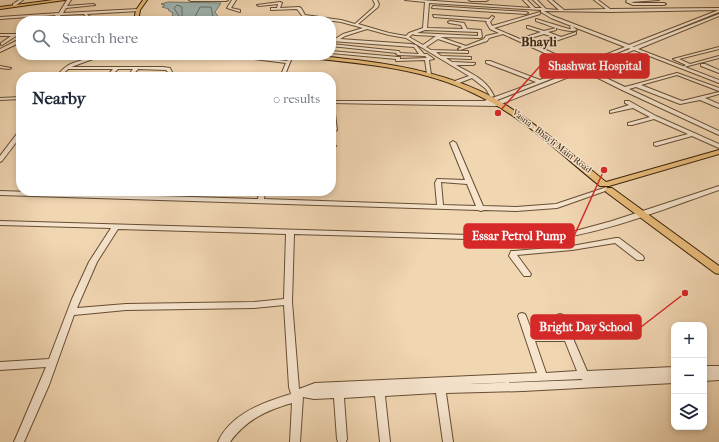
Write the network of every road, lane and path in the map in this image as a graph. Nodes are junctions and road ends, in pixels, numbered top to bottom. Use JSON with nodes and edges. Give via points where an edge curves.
{"nodes":[{"id":1,"x":21,"y":0,"type":"edge"},
{"id":2,"x":57,"y":0,"type":"edge"},
{"id":3,"x":63,"y":0,"type":"edge"},
{"id":4,"x":69,"y":0,"type":"edge"},
{"id":5,"x":145,"y":0,"type":"edge"},
{"id":6,"x":150,"y":0,"type":"edge"},
{"id":7,"x":191,"y":0,"type":"edge"},
{"id":8,"x":226,"y":0,"type":"edge"},
{"id":9,"x":234,"y":0,"type":"edge"},
{"id":10,"x":375,"y":0,"type":"edge"},
{"id":11,"x":408,"y":0,"type":"edge"},
{"id":12,"x":486,"y":0,"type":"edge"},
{"id":13,"x":525,"y":0,"type":"edge"},
{"id":14,"x":535,"y":0,"type":"edge"},
{"id":15,"x":550,"y":0,"type":"edge"},
{"id":16,"x":596,"y":0,"type":"edge"},
{"id":17,"x":657,"y":0,"type":"edge"},
{"id":18,"x":441,"y":1,"type":"edge"},
{"id":19,"x":468,"y":1,"type":"edge"},
{"id":20,"x":272,"y":2,"type":"edge"},
{"id":21,"x":427,"y":4,"type":"junction"},
{"id":22,"x":664,"y":4,"type":"junction"},
{"id":23,"x":14,"y":5,"type":"junction"},
{"id":24,"x":93,"y":5,"type":"dead end"},
{"id":25,"x":258,"y":5,"type":"dead end"},
{"id":26,"x":490,"y":6,"type":"junction"},
{"id":27,"x":0,"y":7,"type":"edge"},
{"id":28,"x":65,"y":7,"type":"junction"},
{"id":29,"x":444,"y":8,"type":"junction"},
{"id":30,"x":115,"y":9,"type":"junction"},
{"id":31,"x":272,"y":9,"type":"dead end"},
{"id":32,"x":278,"y":9,"type":"junction"},
{"id":33,"x":456,"y":9,"type":"junction"},
{"id":34,"x":674,"y":9,"type":"junction"},
{"id":35,"x":139,"y":10,"type":"junction"},
{"id":36,"x":534,"y":10,"type":"junction"},
{"id":37,"x":563,"y":11,"type":"junction"},
{"id":38,"x":610,"y":11,"type":"junction"},
{"id":39,"x":239,"y":12,"type":"dead end"},
{"id":40,"x":439,"y":12,"type":"junction"},
{"id":41,"x":540,"y":12,"type":"junction"},
{"id":42,"x":718,"y":12,"type":"edge"},
{"id":43,"x":85,"y":13,"type":"junction"},
{"id":44,"x":60,"y":14,"type":"junction"},
{"id":45,"x":547,"y":14,"type":"junction"},
{"id":46,"x":452,"y":15,"type":"junction"},
{"id":47,"x":30,"y":16,"type":"edge"},
{"id":48,"x":57,"y":16,"type":"edge"},
{"id":49,"x":87,"y":16,"type":"edge"},
{"id":50,"x":119,"y":16,"type":"dead end"},
{"id":51,"x":135,"y":16,"type":"edge"},
{"id":52,"x":137,"y":16,"type":"edge"},
{"id":53,"x":304,"y":16,"type":"edge"},
{"id":54,"x":434,"y":16,"type":"junction"},
{"id":55,"x":16,"y":17,"type":"edge"},
{"id":56,"x":0,"y":18,"type":"edge"},
{"id":57,"x":428,"y":19,"type":"junction"},
{"id":58,"x":336,"y":20,"type":"edge"},
{"id":59,"x":537,"y":20,"type":"dead end"},
{"id":60,"x":449,"y":22,"type":"junction"},
{"id":61,"x":355,"y":24,"type":"junction"},
{"id":62,"x":568,"y":24,"type":"junction"},
{"id":63,"x":528,"y":27,"type":"dead end"},
{"id":64,"x":554,"y":27,"type":"junction"},
{"id":65,"x":367,"y":28,"type":"junction"},
{"id":66,"x":491,"y":28,"type":"junction"},
{"id":67,"x":425,"y":29,"type":"junction"},
{"id":68,"x":449,"y":29,"type":"junction"},
{"id":69,"x":465,"y":30,"type":"junction"},
{"id":70,"x":544,"y":32,"type":"junction"},
{"id":71,"x":503,"y":33,"type":"junction"},
{"id":72,"x":576,"y":33,"type":"dead end"},
{"id":73,"x":0,"y":35,"type":"edge"},
{"id":74,"x":15,"y":35,"type":"joint"},
{"id":75,"x":337,"y":35,"type":"dead end"},
{"id":76,"x":343,"y":36,"type":"junction"},
{"id":77,"x":438,"y":36,"type":"junction"},
{"id":78,"x":409,"y":37,"type":"junction"},
{"id":79,"x":467,"y":37,"type":"junction"},
{"id":80,"x":561,"y":38,"type":"junction"},
{"id":81,"x":336,"y":40,"type":"edge"},
{"id":82,"x":521,"y":40,"type":"junction"},
{"id":83,"x":450,"y":42,"type":"junction"},
{"id":84,"x":336,"y":43,"type":"edge"},
{"id":85,"x":336,"y":43,"type":"edge"},
{"id":86,"x":1,"y":44,"type":"edge"},
{"id":87,"x":14,"y":44,"type":"joint"},
{"id":88,"x":544,"y":44,"type":"dead end"},
{"id":89,"x":423,"y":47,"type":"junction"},
{"id":90,"x":466,"y":47,"type":"junction"},
{"id":91,"x":633,"y":47,"type":"junction"},
{"id":92,"x":719,"y":48,"type":"edge"},
{"id":93,"x":460,"y":49,"type":"dead end"},
{"id":94,"x":0,"y":51,"type":"edge"},
{"id":95,"x":709,"y":51,"type":"junction"},
{"id":96,"x":336,"y":52,"type":"edge"},
{"id":97,"x":431,"y":52,"type":"junction"},
{"id":98,"x":467,"y":52,"type":"dead end"},
{"id":99,"x":398,"y":53,"type":"junction"},
{"id":100,"x":423,"y":54,"type":"junction"},
{"id":101,"x":690,"y":55,"type":"junction"},
{"id":102,"x":719,"y":56,"type":"edge"},
{"id":103,"x":439,"y":57,"type":"junction"},
{"id":104,"x":469,"y":58,"type":"dead end"},
{"id":105,"x":336,"y":59,"type":"edge"},
{"id":106,"x":86,"y":60,"type":"edge"},
{"id":107,"x":271,"y":60,"type":"edge"},
{"id":108,"x":292,"y":60,"type":"edge"},
{"id":109,"x":336,"y":60,"type":"edge"},
{"id":110,"x":427,"y":60,"type":"junction"},
{"id":111,"x":288,"y":62,"type":"joint"},
{"id":112,"x":488,"y":62,"type":"dead end"},
{"id":113,"x":450,"y":63,"type":"junction"},
{"id":114,"x":705,"y":63,"type":"junction"},
{"id":115,"x":718,"y":63,"type":"edge"},
{"id":116,"x":473,"y":64,"type":"dead end"},
{"id":117,"x":0,"y":66,"type":"edge"},
{"id":118,"x":69,"y":67,"type":"junction"},
{"id":119,"x":396,"y":67,"type":"junction"},
{"id":120,"x":579,"y":67,"type":"junction"},
{"id":121,"x":688,"y":67,"type":"junction"},
{"id":122,"x":9,"y":68,"type":"dead end"},
{"id":123,"x":108,"y":68,"type":"junction"},
{"id":124,"x":117,"y":68,"type":"junction"},
{"id":125,"x":137,"y":68,"type":"junction"},
{"id":126,"x":584,"y":70,"type":"junction"},
{"id":127,"x":719,"y":71,"type":"edge"},
{"id":128,"x":64,"y":72,"type":"edge"},
{"id":129,"x":66,"y":72,"type":"edge"},
{"id":130,"x":113,"y":72,"type":"edge"},
{"id":131,"x":133,"y":72,"type":"edge"},
{"id":132,"x":170,"y":72,"type":"edge"},
{"id":133,"x":174,"y":72,"type":"edge"},
{"id":134,"x":284,"y":72,"type":"edge"},
{"id":135,"x":287,"y":72,"type":"edge"},
{"id":136,"x":429,"y":74,"type":"junction"},
{"id":137,"x":473,"y":76,"type":"junction"},
{"id":138,"x":719,"y":80,"type":"edge"},
{"id":139,"x":456,"y":82,"type":"junction"},
{"id":140,"x":541,"y":82,"type":"junction"},
{"id":141,"x":636,"y":85,"type":"junction"},
{"id":142,"x":624,"y":89,"type":"junction"},
{"id":143,"x":719,"y":92,"type":"edge"},
{"id":144,"x":16,"y":98,"type":"edge"},
{"id":145,"x":702,"y":98,"type":"junction"},
{"id":146,"x":0,"y":99,"type":"edge"},
{"id":147,"x":495,"y":100,"type":"junction"},
{"id":148,"x":336,"y":102,"type":"edge"},
{"id":149,"x":627,"y":102,"type":"dead end"},
{"id":150,"x":633,"y":106,"type":"junction"},
{"id":151,"x":719,"y":106,"type":"edge"},
{"id":152,"x":612,"y":112,"type":"dead end"},
{"id":153,"x":654,"y":117,"type":"junction"},
{"id":154,"x":630,"y":124,"type":"dead end"},
{"id":155,"x":16,"y":133,"type":"edge"},
{"id":156,"x":719,"y":133,"type":"edge"},
{"id":157,"x":694,"y":134,"type":"junction"},
{"id":158,"x":16,"y":139,"type":"edge"},
{"id":159,"x":453,"y":143,"type":"dead end"},
{"id":160,"x":656,"y":144,"type":"dead end"},
{"id":161,"x":719,"y":146,"type":"edge"},
{"id":162,"x":719,"y":152,"type":"edge"},
{"id":163,"x":0,"y":154,"type":"edge"},
{"id":164,"x":719,"y":155,"type":"edge"},
{"id":165,"x":0,"y":160,"type":"edge"},
{"id":166,"x":470,"y":182,"type":"junction"},
{"id":167,"x":608,"y":187,"type":"junction"},
{"id":168,"x":719,"y":188,"type":"edge"},
{"id":169,"x":0,"y":190,"type":"edge"},
{"id":170,"x":16,"y":191,"type":"edge"},
{"id":171,"x":0,"y":193,"type":"edge"},
{"id":172,"x":16,"y":193,"type":"edge"},
{"id":173,"x":196,"y":196,"type":"edge"},
{"id":174,"x":259,"y":198,"type":"edge"},
{"id":175,"x":440,"y":204,"type":"junction"},
{"id":176,"x":481,"y":207,"type":"junction"},
{"id":177,"x":645,"y":213,"type":"junction"},
{"id":178,"x":0,"y":223,"type":"edge"},
{"id":179,"x":116,"y":227,"type":"junction"},
{"id":180,"x":290,"y":232,"type":"junction"},
{"id":181,"x":555,"y":238,"type":"junction"},
{"id":182,"x":563,"y":249,"type":"junction"},
{"id":183,"x":640,"y":258,"type":"dead end"},
{"id":184,"x":719,"y":265,"type":"edge"},
{"id":185,"x":719,"y":271,"type":"edge"},
{"id":186,"x":527,"y":274,"type":"dead end"},
{"id":187,"x":288,"y":302,"type":"junction"},
{"id":188,"x":71,"y":312,"type":"junction"},
{"id":189,"x":522,"y":316,"type":"dead end"},
{"id":190,"x":560,"y":317,"type":"dead end"},
{"id":191,"x":530,"y":338,"type":"junction"},
{"id":192,"x":568,"y":338,"type":"junction"},
{"id":193,"x":52,"y":363,"type":"junction"},
{"id":194,"x":0,"y":366,"type":"edge"},
{"id":195,"x":707,"y":370,"type":"edge"},
{"id":196,"x":719,"y":370,"type":"edge"},
{"id":197,"x":671,"y":371,"type":"edge"},
{"id":198,"x":584,"y":376,"type":"junction"},
{"id":199,"x":719,"y":376,"type":"edge"},
{"id":200,"x":543,"y":377,"type":"junction"},
{"id":201,"x":707,"y":377,"type":"edge"},
{"id":202,"x":671,"y":379,"type":"edge"},
{"id":203,"x":440,"y":385,"type":"junction"},
{"id":204,"x":380,"y":392,"type":"junction"},
{"id":205,"x":339,"y":394,"type":"junction"},
{"id":206,"x":299,"y":395,"type":"junction"},
{"id":207,"x":342,"y":439,"type":"dead end"},
{"id":208,"x":19,"y":442,"type":"edge"},
{"id":209,"x":223,"y":442,"type":"edge"},
{"id":210,"x":295,"y":442,"type":"edge"},
{"id":211,"x":385,"y":442,"type":"edge"},
{"id":212,"x":448,"y":442,"type":"edge"}],
"edges":[{"from":1,"to":23,"type":"street"},
{"from":2,"to":23,"type":"main road"},
{"from":3,"to":27,"type":"main road"},
{"from":4,"to":28,"type":"street"},
{"from":5,"to":6,"type":"street"},
{"from":5,"to":35,"type":"main road"},
{"from":7,"to":8,"type":"street"},
{"from":9,"to":39,"type":"street","via":[[229,8]]},
{"from":10,"to":61,"type":"street","via":[[376,7]]},
{"from":11,"to":21,"type":"street"},
{"from":12,"to":19,"type":"street"},
{"from":12,"to":26,"type":"street"},
{"from":13,"to":36,"type":"street"},
{"from":14,"to":45,"type":"street"},
{"from":15,"to":37,"type":"street"},
{"from":16,"to":38,"type":"street"},
{"from":17,"to":22,"type":"street"},
{"from":17,"to":22,"type":"street","via":[[627,1],[633,4]]},
{"from":18,"to":19,"type":"street"},
{"from":18,"to":21,"type":"street"},
{"from":19,"to":26,"type":"street"},
{"from":20,"to":25,"type":"street"},
{"from":20,"to":32,"type":"street","via":[[280,4]]},
{"from":21,"to":29,"type":"street"},
{"from":21,"to":57,"type":"street"},
{"from":22,"to":34,"type":"street"},
{"from":23,"to":27,"type":"main road"},
{"from":24,"to":28,"type":"street"},
{"from":26,"to":36,"type":"street"},
{"from":28,"to":44,"type":"street"},
{"from":29,"to":33,"type":"street"},
{"from":29,"to":40,"type":"street"},
{"from":30,"to":35,"type":"street"},
{"from":30,"to":43,"type":"street"},
{"from":30,"to":50,"type":"street","via":[[114,16]]},
{"from":31,"to":32,"type":"street"},
{"from":32,"to":53,"type":"street","via":[[298,8]]},
{"from":33,"to":41,"type":"street"},
{"from":33,"to":46,"type":"street"},
{"from":34,"to":38,"type":"street"},
{"from":34,"to":42,"type":"street"},
{"from":35,"to":51,"type":"main road"},
{"from":35,"to":52,"type":"main road"},
{"from":36,"to":41,"type":"street"},
{"from":37,"to":38,"type":"street"},
{"from":37,"to":45,"type":"street"},
{"from":40,"to":46,"type":"street"},
{"from":40,"to":54,"type":"street"},
{"from":41,"to":45,"type":"street"},
{"from":41,"to":66,"type":"street"},
{"from":42,"to":45,"type":"street"},
{"from":42,"to":91,"type":"street"},
{"from":43,"to":44,"type":"street"},
{"from":43,"to":49,"type":"street"},
{"from":44,"to":47,"type":"street"},
{"from":44,"to":48,"type":"street"},
{"from":45,"to":62,"type":"street"},
{"from":45,"to":62,"type":"street"},
{"from":46,"to":54,"type":"street"},
{"from":46,"to":60,"type":"street"},
{"from":46,"to":66,"type":"street","via":[[492,17],[488,24]]},
{"from":54,"to":57,"type":"street"},
{"from":55,"to":56,"type":"street"},
{"from":57,"to":60,"type":"street"},
{"from":57,"to":67,"type":"street"},
{"from":58,"to":61,"type":"street"},
{"from":59,"to":64,"type":"street"},
{"from":60,"to":68,"type":"street"},
{"from":60,"to":69,"type":"street","via":[[463,24]]},
{"from":61,"to":65,"type":"street"},
{"from":62,"to":64,"type":"street"},
{"from":62,"to":64,"type":"street","via":[[575,30]]},
{"from":62,"to":91,"type":"street"},
{"from":63,"to":70,"type":"street"},
{"from":64,"to":70,"type":"street"},
{"from":65,"to":76,"type":"street"},
{"from":65,"to":78,"type":"street"},
{"from":66,"to":71,"type":"street"},
{"from":67,"to":68,"type":"street"},
{"from":67,"to":78,"type":"street"},
{"from":68,"to":69,"type":"street"},
{"from":69,"to":79,"type":"street","via":[[480,31],[479,37]]},
{"from":70,"to":80,"type":"street"},
{"from":70,"to":82,"type":"street"},
{"from":71,"to":82,"type":"street"},
{"from":71,"to":90,"type":"street"},
{"from":72,"to":80,"type":"street"},
{"from":73,"to":74,"type":"street"},
{"from":74,"to":86,"type":"street"},
{"from":75,"to":76,"type":"street"},
{"from":76,"to":81,"type":"street"},
{"from":77,"to":78,"type":"street"},
{"from":77,"to":79,"type":"street"},
{"from":77,"to":83,"type":"street"},
{"from":77,"to":89,"type":"street"},
{"from":78,"to":89,"type":"street"},
{"from":78,"to":99,"type":"street","via":[[400,42]]},
{"from":79,"to":83,"type":"street"},
{"from":80,"to":88,"type":"street"},
{"from":82,"to":120,"type":"street"},
{"from":83,"to":90,"type":"street"},
{"from":84,"to":99,"type":"street"},
{"from":85,"to":99,"type":"street"},
{"from":86,"to":87,"type":"street"},
{"from":87,"to":94,"type":"street"},
{"from":89,"to":97,"type":"street"},
{"from":90,"to":93,"type":"street"},
{"from":91,"to":120,"type":"street"},
{"from":91,"to":121,"type":"street"},
{"from":91,"to":126,"type":"street"},
{"from":92,"to":95,"type":"street"},
{"from":95,"to":101,"type":"street"},
{"from":95,"to":102,"type":"street"},
{"from":96,"to":99,"type":"street"},
{"from":97,"to":98,"type":"street"},
{"from":97,"to":103,"type":"street"},
{"from":99,"to":100,"type":"street"},
{"from":99,"to":100,"type":"street","via":[[418,50]]},
{"from":99,"to":110,"type":"street"},
{"from":99,"to":119,"type":"street"},
{"from":100,"to":110,"type":"street","via":[[432,59]]},
{"from":101,"to":114,"type":"street"},
{"from":101,"to":121,"type":"street","via":[[675,59]]},
{"from":102,"to":114,"type":"street"},
{"from":103,"to":104,"type":"street"},
{"from":103,"to":113,"type":"street"},
{"from":105,"to":119,"type":"main road","name":"Vasna - Bhayli Main Road"},
{"from":106,"to":118,"type":"street"},
{"from":107,"to":111,"type":"street"},
{"from":108,"to":135,"type":"street"},
{"from":109,"to":147,"type":"main road","name":"Vasna - Bhayli Main Road","via":[[424,75]]},
{"from":110,"to":136,"type":"street"},
{"from":111,"to":134,"type":"street"},
{"from":112,"to":140,"type":"street"},
{"from":113,"to":116,"type":"street"},
{"from":113,"to":137,"type":"street"},
{"from":114,"to":115,"type":"street"},
{"from":114,"to":121,"type":"street"},
{"from":114,"to":127,"type":"street"},
{"from":117,"to":122,"type":"street"},
{"from":118,"to":123,"type":"street"},
{"from":118,"to":128,"type":"street"},
{"from":118,"to":129,"type":"street"},
{"from":119,"to":136,"type":"main road","name":"Vasna - Bhayli Main Road"},
{"from":120,"to":126,"type":"street"},
{"from":120,"to":140,"type":"street"},
{"from":121,"to":138,"type":"street"},
{"from":123,"to":124,"type":"street"},
{"from":123,"to":133,"type":"street","via":[[171,67]]},
{"from":124,"to":125,"type":"street"},
{"from":124,"to":130,"type":"street"},
{"from":125,"to":131,"type":"street"},
{"from":125,"to":132,"type":"street","via":[[168,69]]},
{"from":126,"to":142,"type":"street"},
{"from":126,"to":147,"type":"street"},
{"from":136,"to":139,"type":"main road","name":"Vasna - Bhayli Main Road"},
{"from":137,"to":139,"type":"street"},
{"from":137,"to":147,"type":"street","via":[[488,88]]},
{"from":139,"to":147,"type":"main road","name":"Vasna - Bhayli Main Road"},
{"from":140,"to":147,"type":"street"},
{"from":141,"to":142,"type":"street"},
{"from":141,"to":143,"type":"street","via":[[677,74]]},
{"from":141,"to":145,"type":"street","via":[[682,103]]},
{"from":142,"to":156,"type":"street"},
{"from":143,"to":145,"type":"street"},
{"from":144,"to":146,"type":"street"},
{"from":145,"to":151,"type":"street"},
{"from":147,"to":148,"type":"street"},
{"from":147,"to":167,"type":"main road","name":"Vasna - Bhayli Main Road"},
{"from":149,"to":150,"type":"street"},
{"from":150,"to":152,"type":"street"},
{"from":150,"to":153,"type":"street"},
{"from":153,"to":154,"type":"street"},
{"from":153,"to":157,"type":"street"},
{"from":155,"to":163,"type":"street"},
{"from":157,"to":160,"type":"street"},
{"from":157,"to":161,"type":"street"},
{"from":158,"to":165,"type":"street"},
{"from":159,"to":166,"type":"street"},
{"from":162,"to":167,"type":"main road"},
{"from":164,"to":167,"type":"main road"},
{"from":166,"to":175,"type":"street","via":[[439,180]]},
{"from":166,"to":176,"type":"street"},
{"from":167,"to":176,"type":"street","via":[[546,208]]},
{"from":167,"to":177,"type":"main road","name":"Vasna - Bhayli Main Road"},
{"from":168,"to":177,"type":"street"},
{"from":169,"to":170,"type":"street"},
{"from":171,"to":172,"type":"street"},
{"from":173,"to":174,"type":"street"},
{"from":174,"to":175,"type":"street"},
{"from":174,"to":176,"type":"street"},
{"from":175,"to":176,"type":"street"},
{"from":177,"to":181,"type":"street"},
{"from":177,"to":184,"type":"main road","name":"Vasna - Bhayli Main Road"},
{"from":177,"to":185,"type":"main road","name":"Vasna - Bhayli Main Road"},
{"from":178,"to":179,"type":"street"},
{"from":179,"to":180,"type":"street"},
{"from":179,"to":188,"type":"street","via":[[93,262]]},
{"from":180,"to":181,"type":"street"},
{"from":180,"to":187,"type":"street"},
{"from":181,"to":182,"type":"street"},
{"from":182,"to":183,"type":"street","via":[[616,240]]},
{"from":182,"to":186,"type":"street","via":[[514,253],[513,256]]},
{"from":187,"to":188,"type":"street","via":[[126,307]]},
{"from":187,"to":206,"type":"street","via":[[294,387]]},
{"from":188,"to":193,"type":"street"},
{"from":189,"to":191,"type":"street"},
{"from":190,"to":192,"type":"street"},
{"from":191,"to":192,"type":"street"},
{"from":191,"to":200,"type":"street"},
{"from":192,"to":198,"type":"street"},
{"from":193,"to":194,"type":"street"},
{"from":193,"to":208,"type":"street"},
{"from":195,"to":196,"type":"street"},
{"from":197,"to":198,"type":"street"},
{"from":198,"to":200,"type":"street"},
{"from":199,"to":201,"type":"street"},
{"from":200,"to":203,"type":"street"},
{"from":202,"to":203,"type":"street","via":[[523,387]]},
{"from":203,"to":204,"type":"street"},
{"from":203,"to":206,"type":"street","via":[[315,387]]},
{"from":203,"to":212,"type":"street"},
{"from":204,"to":205,"type":"street"},
{"from":204,"to":211,"type":"street"},
{"from":205,"to":206,"type":"street"},
{"from":205,"to":207,"type":"street"},
{"from":206,"to":209,"type":"street","via":[[256,411],[239,423]]},
{"from":206,"to":210,"type":"street"}]}
